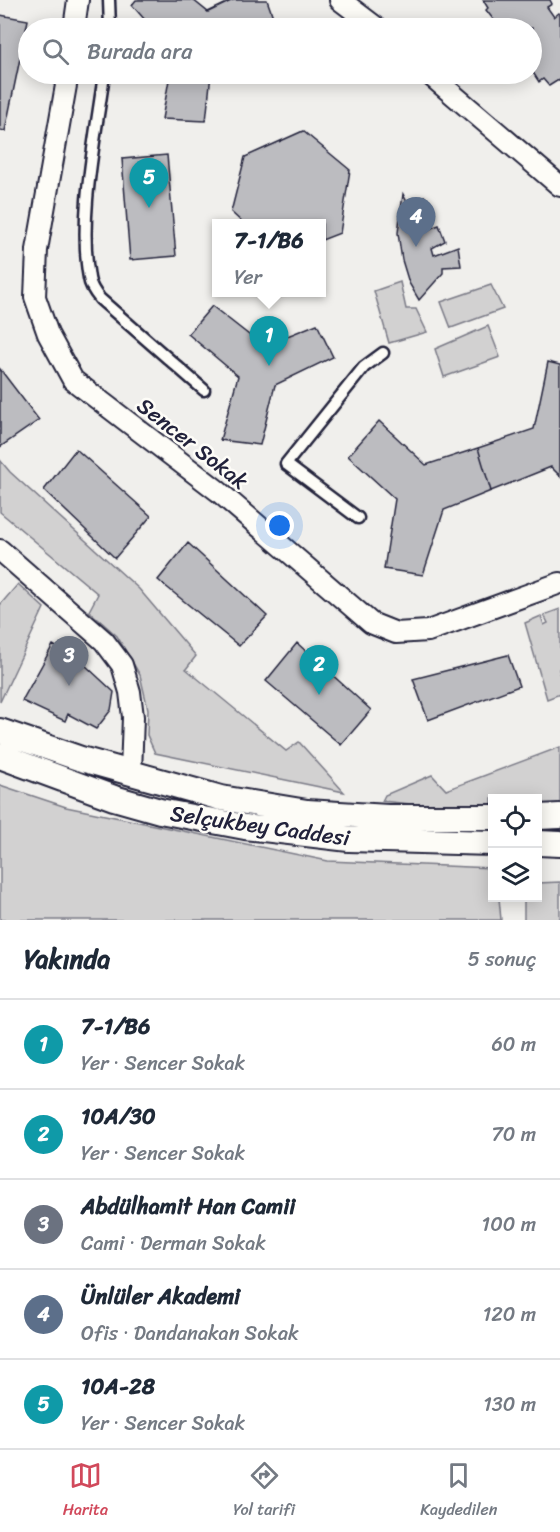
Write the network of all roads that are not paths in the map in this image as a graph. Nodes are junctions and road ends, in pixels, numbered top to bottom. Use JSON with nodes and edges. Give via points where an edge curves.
{"nodes":[{"id":1,"x":78,"y":0,"type":"edge"},
{"id":2,"x":109,"y":0,"type":"edge"},
{"id":3,"x":340,"y":0,"type":"edge"},
{"id":4,"x":75,"y":18,"type":"edge"},
{"id":5,"x":110,"y":18,"type":"edge"},
{"id":6,"x":364,"y":18,"type":"edge"},
{"id":7,"x":66,"y":84,"type":"edge"},
{"id":8,"x":103,"y":84,"type":"edge"},
{"id":9,"x":441,"y":84,"type":"edge"},
{"id":10,"x":560,"y":186,"type":"edge"},
{"id":11,"x":383,"y":353,"type":"dead end"},
{"id":12,"x":204,"y":390,"type":"dead end"},
{"id":13,"x":358,"y":518,"type":"dead end"},
{"id":14,"x":0,"y":550,"type":"edge"},
{"id":15,"x":560,"y":584,"type":"edge"},
{"id":16,"x":0,"y":731,"type":"edge"},
{"id":17,"x":0,"y":756,"type":"edge"},
{"id":18,"x":131,"y":773,"type":"junction"},
{"id":19,"x":560,"y":816,"type":"edge"},
{"id":20,"x":488,"y":817,"type":"edge"},
{"id":21,"x":542,"y":817,"type":"edge"},
{"id":22,"x":488,"y":843,"type":"edge"},
{"id":23,"x":542,"y":843,"type":"edge"},
{"id":24,"x":560,"y":844,"type":"edge"}],
"edges":[{"from":1,"to":4,"type":"street"},
{"from":2,"to":5,"type":"lane"},
{"from":3,"to":6,"type":"street"},
{"from":7,"to":15,"type":"street","name":"Sencer Sokak","via":[[37,250],[35,297],[48,334],[73,380],[218,491],[371,622],[396,633],[428,631]]},
{"from":8,"to":12,"type":"lane","via":[[88,205],[89,280],[100,299]]},
{"from":9,"to":10,"type":"street"},
{"from":11,"to":13,"type":"lane","via":[[364,367],[286,464]]},
{"from":14,"to":18,"type":"street","via":[[104,641],[122,665],[133,717]]},
{"from":16,"to":18,"type":"street","name":"Selçukbey Caddesi"},
{"from":17,"to":22,"type":"street","name":"Selçukbey Caddesi","via":[[114,798],[245,828],[349,838]]},
{"from":18,"to":20,"type":"street","name":"Selçukbey Caddesi","via":[[221,798],[308,812]]},
{"from":19,"to":21,"type":"street"},
{"from":23,"to":24,"type":"street"}]}
